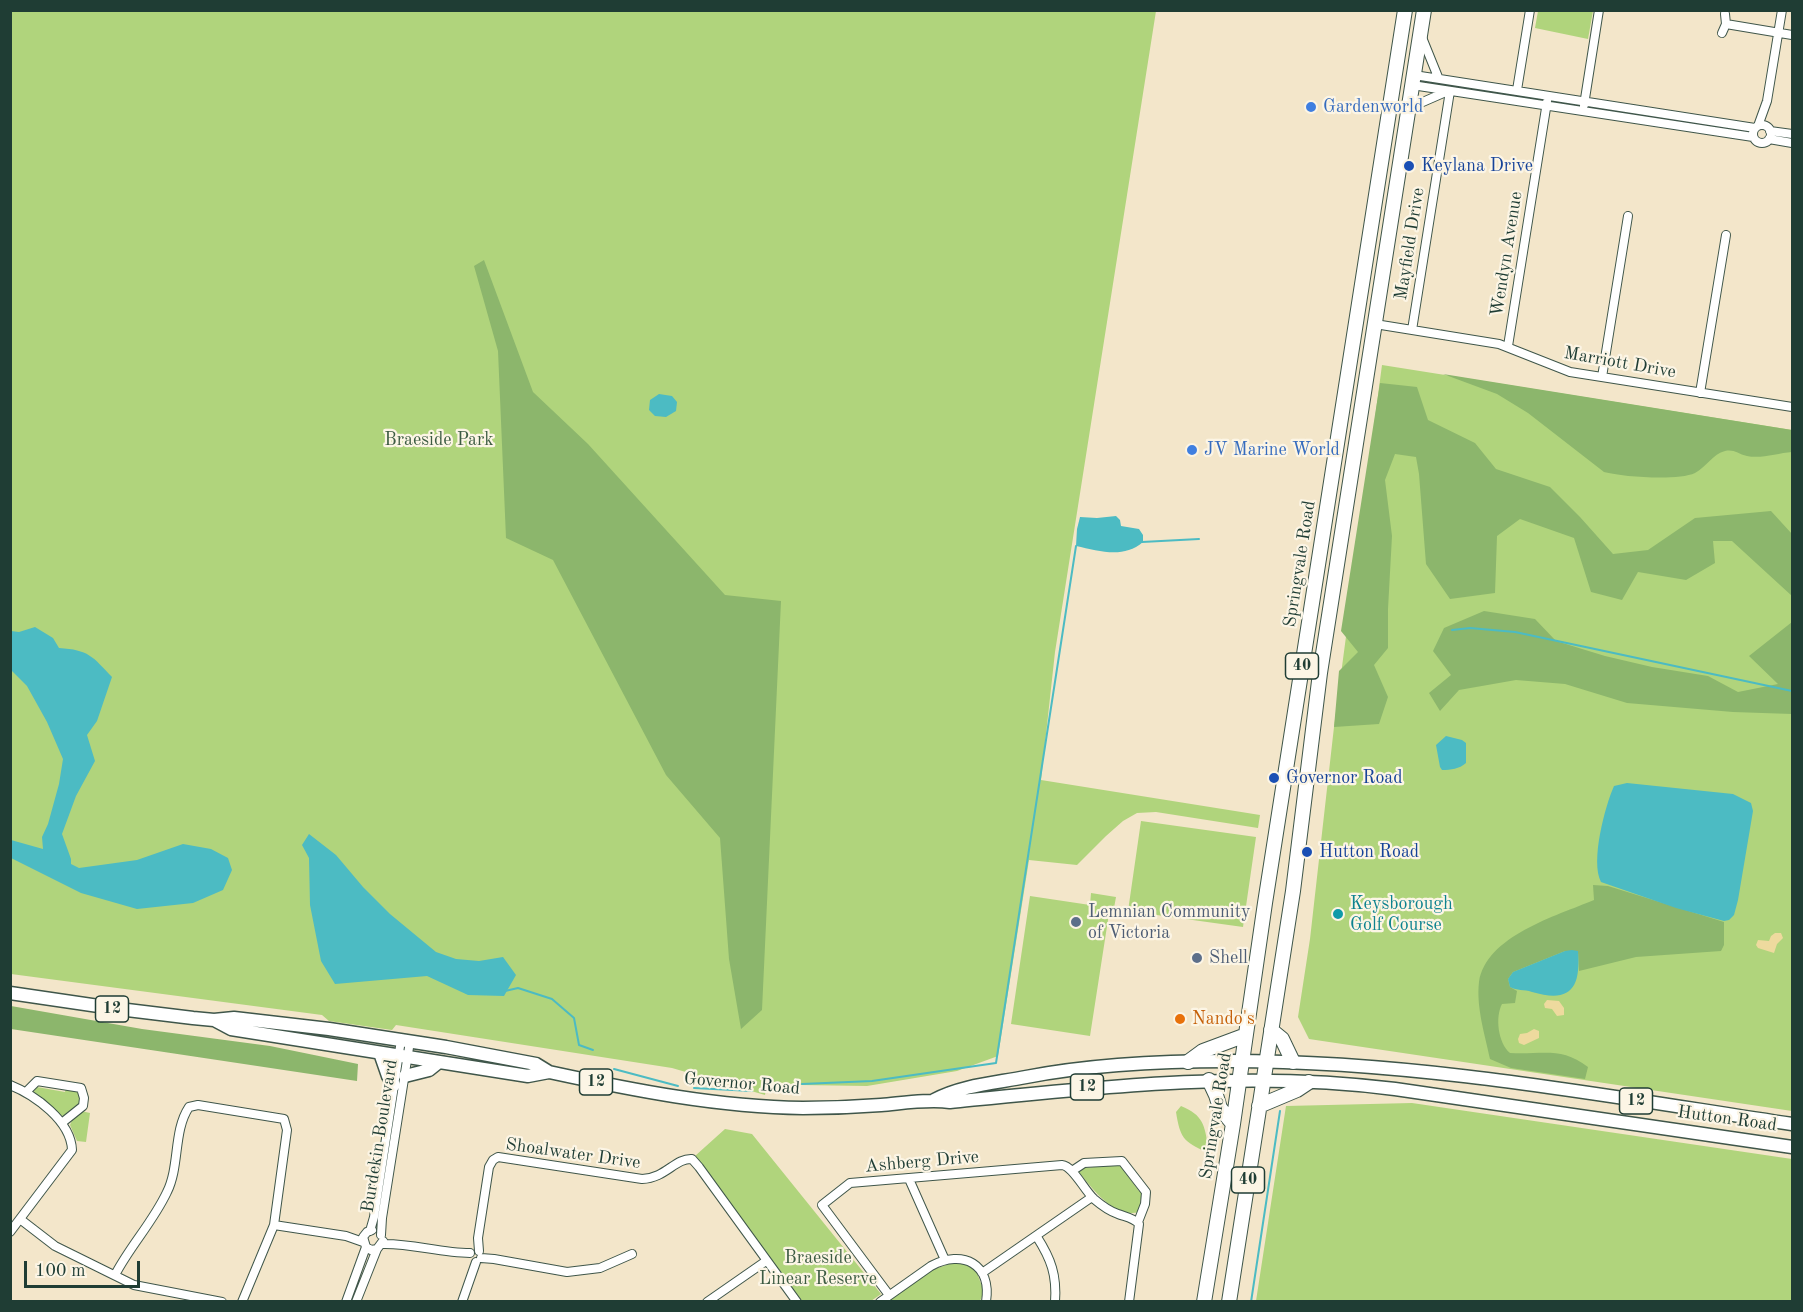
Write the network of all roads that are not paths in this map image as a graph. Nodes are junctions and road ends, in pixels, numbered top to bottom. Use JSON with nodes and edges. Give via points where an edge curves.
{"nodes":[{"id":1,"x":1405,"y":10,"type":"edge"},
{"id":2,"x":1424,"y":10,"type":"edge"},
{"id":3,"x":1530,"y":10,"type":"edge"},
{"id":4,"x":1599,"y":10,"type":"edge"},
{"id":5,"x":1782,"y":10,"type":"edge"},
{"id":6,"x":1725,"y":14,"type":"dead end"},
{"id":7,"x":1726,"y":24,"type":"junction"},
{"id":8,"x":1722,"y":33,"type":"dead end"},
{"id":9,"x":1778,"y":33,"type":"junction"},
{"id":10,"x":1421,"y":34,"type":"junction"},
{"id":11,"x":1792,"y":35,"type":"edge"},
{"id":12,"x":1438,"y":77,"type":"junction"},
{"id":13,"x":1394,"y":78,"type":"junction"},
{"id":14,"x":1413,"y":80,"type":"junction"},
{"id":15,"x":1517,"y":90,"type":"junction"},
{"id":16,"x":1450,"y":91,"type":"junction"},
{"id":17,"x":1548,"y":95,"type":"junction"},
{"id":18,"x":1585,"y":100,"type":"junction"},
{"id":19,"x":1767,"y":101,"type":"junction"},
{"id":20,"x":1546,"y":105,"type":"junction"},
{"id":21,"x":1409,"y":108,"type":"junction"},
{"id":22,"x":1584,"y":110,"type":"junction"},
{"id":23,"x":1755,"y":130,"type":"junction"},
{"id":24,"x":1769,"y":132,"type":"junction"},
{"id":25,"x":1792,"y":134,"type":"edge"},
{"id":26,"x":1792,"y":143,"type":"edge"},
{"id":27,"x":1629,"y":216,"type":"dead end"},
{"id":28,"x":1726,"y":235,"type":"dead end"},
{"id":29,"x":1375,"y":324,"type":"junction"},
{"id":30,"x":1412,"y":330,"type":"junction"},
{"id":31,"x":1508,"y":346,"type":"junction"},
{"id":32,"x":1602,"y":377,"type":"junction"},
{"id":33,"x":1700,"y":393,"type":"junction"},
{"id":34,"x":1792,"y":407,"type":"edge"},
{"id":35,"x":10,"y":993,"type":"edge"},
{"id":36,"x":214,"y":1020,"type":"junction"},
{"id":37,"x":1271,"y":1030,"type":"junction"},
{"id":38,"x":1246,"y":1035,"type":"junction"},
{"id":39,"x":406,"y":1041,"type":"junction"},
{"id":40,"x":380,"y":1053,"type":"junction"},
{"id":41,"x":404,"y":1057,"type":"junction"},
{"id":42,"x":1243,"y":1061,"type":"junction"},
{"id":43,"x":1266,"y":1061,"type":"junction"},
{"id":44,"x":439,"y":1062,"type":"junction"},
{"id":45,"x":1188,"y":1062,"type":"junction"},
{"id":46,"x":1293,"y":1062,"type":"junction"},
{"id":47,"x":549,"y":1072,"type":"junction"},
{"id":48,"x":405,"y":1076,"type":"junction"},
{"id":49,"x":1209,"y":1080,"type":"junction"},
{"id":50,"x":1240,"y":1080,"type":"junction"},
{"id":51,"x":1263,"y":1080,"type":"junction"},
{"id":52,"x":1309,"y":1082,"type":"junction"},
{"id":53,"x":394,"y":1085,"type":"junction"},
{"id":54,"x":10,"y":1086,"type":"edge"},
{"id":55,"x":26,"y":1092,"type":"junction"},
{"id":56,"x":934,"y":1100,"type":"junction"},
{"id":57,"x":1259,"y":1106,"type":"junction"},
{"id":58,"x":63,"y":1122,"type":"junction"},
{"id":59,"x":1233,"y":1124,"type":"junction"},
{"id":60,"x":1792,"y":1124,"type":"edge"},
{"id":61,"x":1792,"y":1147,"type":"edge"},
{"id":62,"x":1072,"y":1170,"type":"junction"},
{"id":63,"x":909,"y":1179,"type":"junction"},
{"id":64,"x":1092,"y":1197,"type":"junction"},
{"id":65,"x":20,"y":1219,"type":"junction"},
{"id":66,"x":1138,"y":1222,"type":"junction"},
{"id":67,"x":274,"y":1225,"type":"junction"},
{"id":68,"x":10,"y":1232,"type":"edge"},
{"id":69,"x":1037,"y":1237,"type":"junction"},
{"id":70,"x":366,"y":1238,"type":"junction"},
{"id":71,"x":381,"y":1241,"type":"junction"},
{"id":72,"x":632,"y":1254,"type":"dead end"},
{"id":73,"x":475,"y":1256,"type":"junction"},
{"id":74,"x":945,"y":1260,"type":"junction"},
{"id":75,"x":766,"y":1261,"type":"junction"},
{"id":76,"x":982,"y":1274,"type":"junction"},
{"id":77,"x":115,"y":1275,"type":"junction"},
{"id":78,"x":889,"y":1295,"type":"junction"},
{"id":79,"x":222,"y":1302,"type":"edge"},
{"id":80,"x":242,"y":1302,"type":"edge"},
{"id":81,"x":346,"y":1302,"type":"edge"},
{"id":82,"x":356,"y":1302,"type":"edge"},
{"id":83,"x":462,"y":1302,"type":"edge"},
{"id":84,"x":707,"y":1302,"type":"edge"},
{"id":85,"x":797,"y":1302,"type":"edge"},
{"id":86,"x":880,"y":1302,"type":"edge"},
{"id":87,"x":986,"y":1302,"type":"edge"},
{"id":88,"x":1055,"y":1302,"type":"edge"},
{"id":89,"x":1129,"y":1302,"type":"edge"},
{"id":90,"x":1204,"y":1302,"type":"edge"},
{"id":91,"x":1229,"y":1302,"type":"edge"}],
"edges":[{"from":1,"to":13,"type":"highway","name":"Springvale Road","number":"40"},
{"from":2,"to":10,"type":"highway","name":"Springvale Road","number":"40"},
{"from":3,"to":15,"type":"street"},
{"from":4,"to":18,"type":"street"},
{"from":5,"to":9,"type":"street"},
{"from":6,"to":7,"type":"street"},
{"from":7,"to":8,"type":"street"},
{"from":7,"to":9,"type":"street"},
{"from":9,"to":11,"type":"street"},
{"from":9,"to":19,"type":"street"},
{"from":10,"to":12,"type":"street"},
{"from":10,"to":14,"type":"highway","name":"Springvale Road","number":"40"},
{"from":12,"to":14,"type":"street"},
{"from":12,"to":15,"type":"street"},
{"from":13,"to":14,"type":"highway"},
{"from":13,"to":38,"type":"highway","name":"Springvale Road","number":"40"},
{"from":14,"to":16,"type":"street"},
{"from":14,"to":21,"type":"highway","name":"Springvale Road","number":"40"},
{"from":15,"to":17,"type":"street"},
{"from":16,"to":20,"type":"street"},
{"from":16,"to":21,"type":"street"},
{"from":16,"to":30,"type":"street","name":"Mayfield Drive"},
{"from":17,"to":18,"type":"street"},
{"from":17,"to":20,"type":"street","name":"Wendyn Avenue"},
{"from":18,"to":22,"type":"street"},
{"from":18,"to":23,"type":"street"},
{"from":19,"to":23,"type":"street"},
{"from":19,"to":24,"type":"street"},
{"from":20,"to":22,"type":"street"},
{"from":20,"to":31,"type":"street","name":"Wendyn Avenue"},
{"from":21,"to":29,"type":"highway","name":"Springvale Road","number":"40"},
{"from":22,"to":23,"type":"street"},
{"from":23,"to":24,"type":"street"},
{"from":23,"to":24,"type":"street","via":[[1756,141],[1762,143]]},
{"from":24,"to":25,"type":"street"},
{"from":24,"to":26,"type":"street"},
{"from":27,"to":32,"type":"street"},
{"from":28,"to":33,"type":"street"},
{"from":29,"to":30,"type":"street","name":"Marriott Drive"},
{"from":29,"to":37,"type":"highway","name":"Springvale Road","number":"40","via":[[1320,673]]},
{"from":30,"to":31,"type":"street","name":"Marriott Drive"},
{"from":31,"to":32,"type":"street","name":"Marriott Drive","via":[[1565,371]]},
{"from":32,"to":33,"type":"street","name":"Marriott Drive"},
{"from":33,"to":34,"type":"street","name":"Marriott Drive"},
{"from":35,"to":36,"type":"main road","name":"Governor Road","number":"12"},
{"from":36,"to":39,"type":"main road","name":"Governor Road","number":"12","via":[[260,1020]]},
{"from":36,"to":40,"type":"main road","name":"Governor Road","number":"12","via":[[231,1029]]},
{"from":37,"to":43,"type":"highway","name":"Springvale Road","number":"40"},
{"from":37,"to":46,"type":"highway","via":[[1282,1039]]},
{"from":38,"to":42,"type":"highway","name":"Springvale Road","number":"40"},
{"from":38,"to":45,"type":"highway"},
{"from":39,"to":41,"type":"street","name":"Burdekin Boulevard"},
{"from":39,"to":47,"type":"main road","name":"Governor Road","number":"12","via":[[536,1064]]},
{"from":40,"to":41,"type":"main road","name":"Governor Road","number":"12"},
{"from":40,"to":53,"type":"main road"},
{"from":41,"to":44,"type":"main road","name":"Governor Road","number":"12"},
{"from":41,"to":48,"type":"street","name":"Burdekin Boulevard"},
{"from":41,"to":53,"type":"street","name":"Burdekin Boulevard"},
{"from":42,"to":43,"type":"main road","name":"Governor Road","number":"12"},
{"from":42,"to":45,"type":"main road","name":"Governor Road","number":"12"},
{"from":42,"to":50,"type":"highway","name":"Springvale Road","number":"40"},
{"from":43,"to":46,"type":"main road","name":"Hutton Road","number":"12"},
{"from":43,"to":51,"type":"highway","name":"Springvale Road","number":"40"},
{"from":44,"to":47,"type":"main road","name":"Governor Road","number":"12","via":[[528,1076]]},
{"from":44,"to":48,"type":"main road","via":[[429,1070]]},
{"from":45,"to":56,"type":"main road","name":"Governor Road","number":"12","via":[[1056,1072],[949,1092]]},
{"from":46,"to":60,"type":"main road","name":"Hutton Road","number":"12","via":[[1461,1075]]},
{"from":47,"to":56,"type":"main road","name":"Governor Road","number":"12","via":[[642,1091],[751,1105],[840,1107]]},
{"from":48,"to":71,"type":"street","name":"Burdekin Boulevard"},
{"from":49,"to":50,"type":"main road","name":"Governor Road","number":"12"},
{"from":49,"to":56,"type":"main road","name":"Governor Road","number":"12","via":[[1111,1085],[950,1102]]},
{"from":49,"to":59,"type":"highway","via":[[1220,1108]]},
{"from":50,"to":51,"type":"main road","name":"Governor Road","number":"12"},
{"from":50,"to":59,"type":"highway","name":"Springvale Road","number":"40"},
{"from":51,"to":52,"type":"main road","name":"Hutton Road","number":"12"},
{"from":51,"to":57,"type":"highway","name":"Springvale Road","number":"40"},
{"from":52,"to":57,"type":"highway"},
{"from":52,"to":61,"type":"main road","name":"Hutton Road","number":"12","via":[[1395,1089]]},
{"from":53,"to":70,"type":"street","name":"Burdekin Boulevard","via":[[374,1217]]},
{"from":54,"to":55,"type":"street"},
{"from":55,"to":58,"type":"street"},
{"from":55,"to":58,"type":"street","via":[[38,1081],[81,1088],[83,1107]]},
{"from":57,"to":91,"type":"highway","name":"Springvale Road","number":"40"},
{"from":58,"to":65,"type":"street","via":[[72,1140],[72,1150]]},
{"from":59,"to":90,"type":"highway","name":"Springvale Road","number":"40"},
{"from":62,"to":63,"type":"street","name":"Ashberg Drive","via":[[1062,1165]]},
{"from":62,"to":64,"type":"street"},
{"from":62,"to":66,"type":"street","via":[[1087,1162],[1124,1162],[1146,1192]]},
{"from":63,"to":74,"type":"street"},
{"from":63,"to":78,"type":"street","name":"Ashberg Drive","via":[[850,1183],[822,1205]]},
{"from":64,"to":66,"type":"street","via":[[1116,1214]]},
{"from":64,"to":69,"type":"street"},
{"from":65,"to":68,"type":"street"},
{"from":65,"to":77,"type":"street","via":[[55,1246]]},
{"from":66,"to":89,"type":"street"},
{"from":67,"to":70,"type":"street"},
{"from":67,"to":77,"type":"street","via":[[287,1130],[284,1119],[198,1105],[189,1107],[167,1193]]},
{"from":67,"to":80,"type":"street"},
{"from":69,"to":76,"type":"street"},
{"from":69,"to":88,"type":"street","via":[[1050,1257]]},
{"from":70,"to":71,"type":"street","via":[[376,1231]]},
{"from":70,"to":71,"type":"street","via":[[371,1250]]},
{"from":70,"to":81,"type":"street","name":"Burdekin Boulevard"},
{"from":71,"to":73,"type":"street"},
{"from":71,"to":82,"type":"street","name":"Burdekin Boulevard"},
{"from":72,"to":73,"type":"street","via":[[600,1268],[567,1272]]},
{"from":73,"to":75,"type":"street","name":"Shoalwater Drive","via":[[489,1167],[498,1157],[642,1179],[654,1179],[685,1159],[692,1159]]},
{"from":73,"to":83,"type":"street"},
{"from":74,"to":76,"type":"street","via":[[972,1262]]},
{"from":74,"to":78,"type":"street"},
{"from":75,"to":84,"type":"street"},
{"from":75,"to":85,"type":"street","name":"Shoalwater Drive"},
{"from":76,"to":87,"type":"street","via":[[988,1289]]},
{"from":77,"to":79,"type":"street","via":[[134,1285]]},
{"from":78,"to":86,"type":"street"}]}
